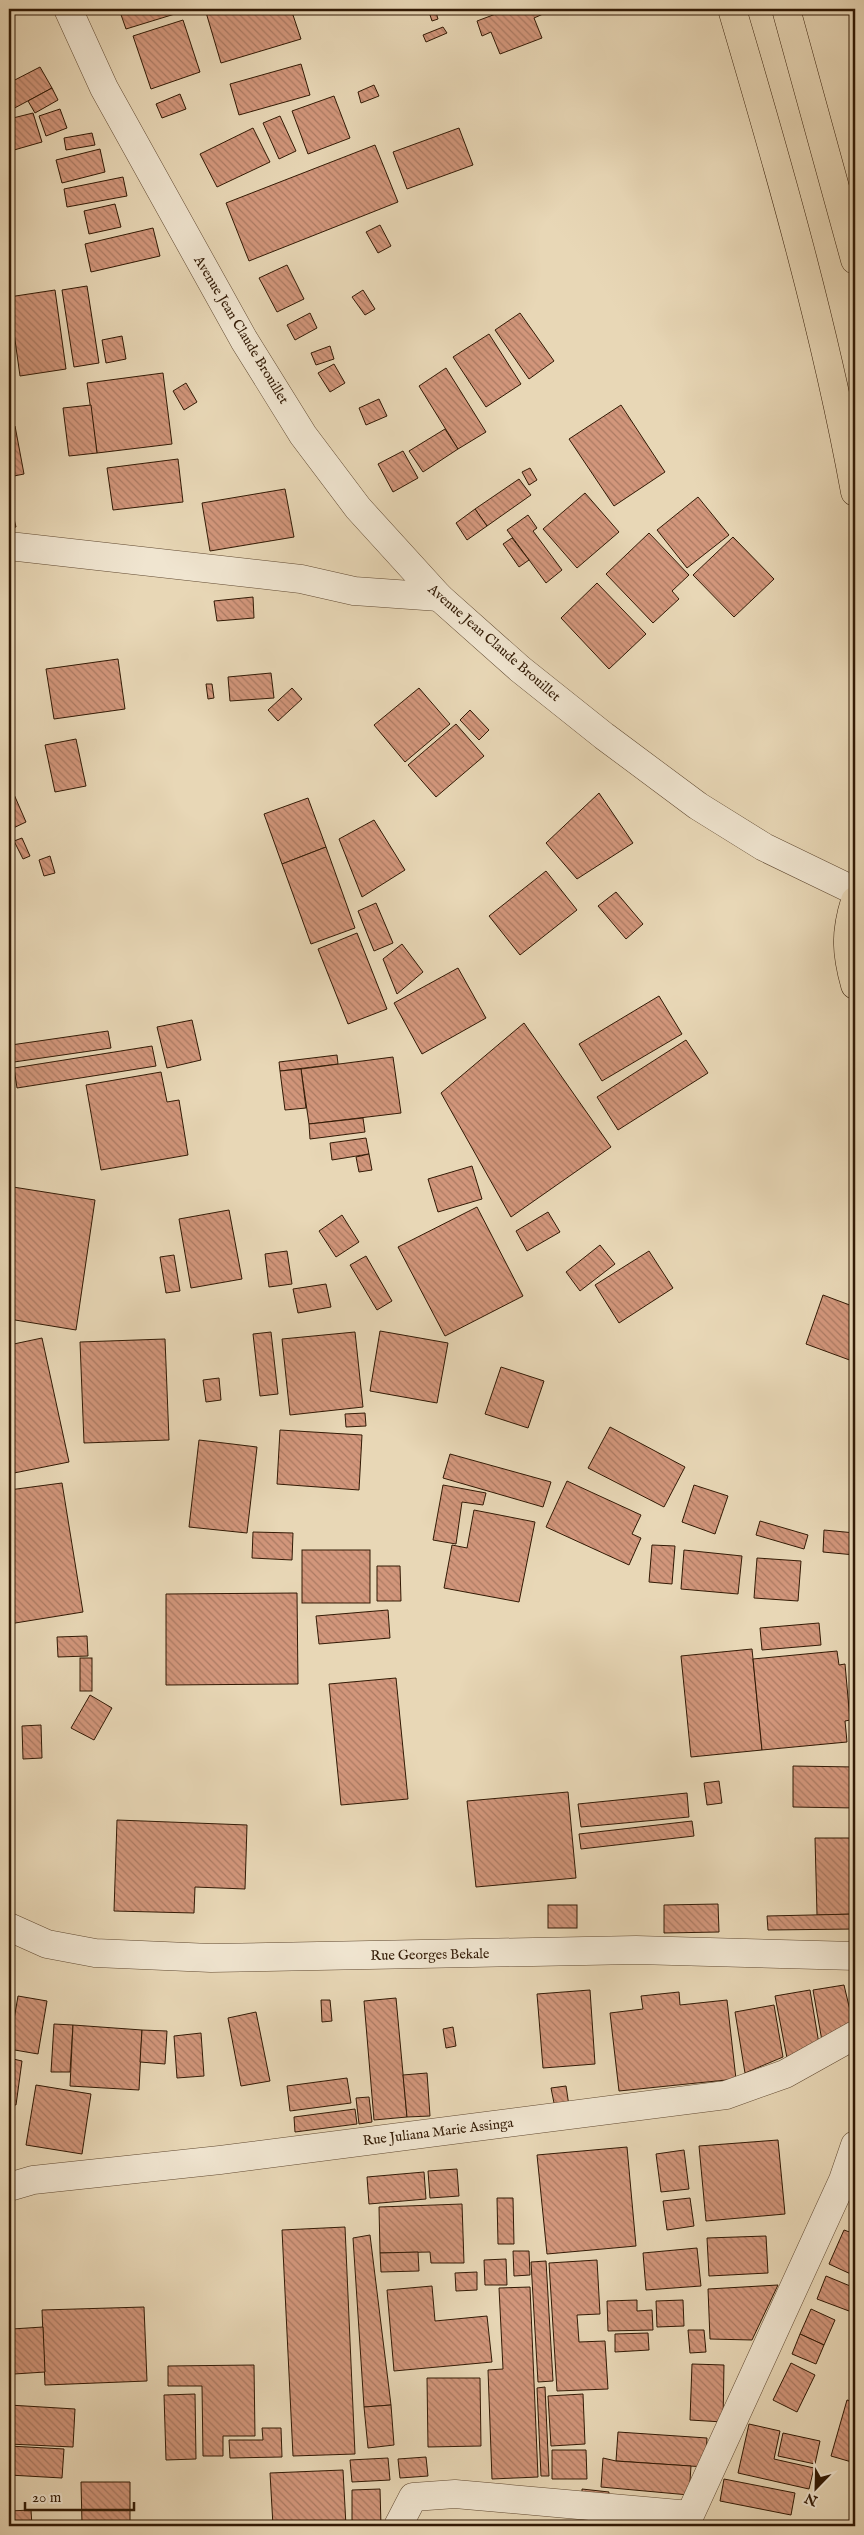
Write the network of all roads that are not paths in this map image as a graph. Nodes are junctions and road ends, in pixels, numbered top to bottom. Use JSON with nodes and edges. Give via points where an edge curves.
{"nodes":[{"id":1,"x":68,"y":9,"type":"edge"},
{"id":2,"x":732,"y":9,"type":"edge"},
{"id":3,"x":786,"y":9,"type":"edge"},
{"id":4,"x":855,"y":260,"type":"edge"},
{"id":5,"x":855,"y":492,"type":"edge"},
{"id":6,"x":9,"y":546,"type":"edge"},
{"id":7,"x":439,"y":597,"type":"junction"},
{"id":8,"x":855,"y":891,"type":"edge"},
{"id":9,"x":855,"y":901,"type":"edge"},
{"id":10,"x":855,"y":985,"type":"edge"},
{"id":11,"x":9,"y":1928,"type":"edge"},
{"id":12,"x":855,"y":1956,"type":"edge"},
{"id":13,"x":855,"y":2035,"type":"edge"},
{"id":14,"x":855,"y":2145,"type":"edge"},
{"id":15,"x":9,"y":2187,"type":"edge"},
{"id":16,"x":398,"y":2526,"type":"edge"}],
"edges":[{"from":1,"to":7,"type":"street","name":"Avenue Jean Claude Brouillet","via":[[104,88],[177,222],[303,435],[358,508]]},
{"from":2,"to":5,"type":"main road","via":[[819,322]]},
{"from":3,"to":4,"type":"main road"},
{"from":6,"to":7,"type":"street","via":[[301,579],[354,591]]},
{"from":7,"to":8,"type":"street","name":"Avenue Jean Claude Brouillet","via":[[604,736],[698,806],[764,847]]},
{"from":9,"to":10,"type":"main road","via":[[848,924],[847,958]]},
{"from":11,"to":12,"type":"street","name":"Rue Georges Bekale","via":[[47,1944],[95,1953],[211,1958],[636,1950]]},
{"from":13,"to":15,"type":"street","name":"Rue Juliana Marie Assinga","via":[[785,2074],[726,2095],[220,2160],[33,2180]]},
{"from":14,"to":16,"type":"street","via":[[843,2180],[690,2515],[454,2494],[412,2497]]}]}
